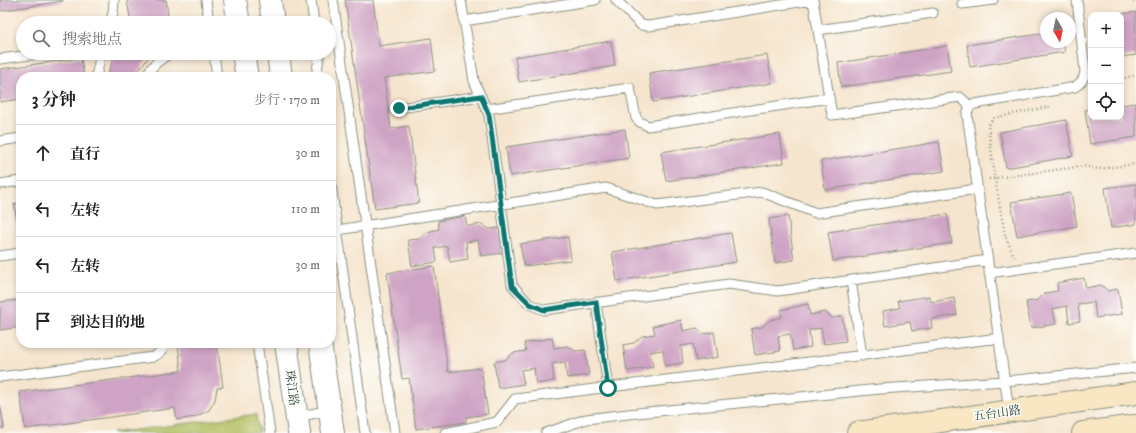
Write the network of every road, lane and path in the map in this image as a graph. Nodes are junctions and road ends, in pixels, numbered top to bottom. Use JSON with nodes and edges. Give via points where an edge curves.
{"nodes":[{"id":1,"x":114,"y":0,"type":"edge"},
{"id":2,"x":206,"y":0,"type":"edge"},
{"id":3,"x":235,"y":0,"type":"edge"},
{"id":4,"x":270,"y":0,"type":"edge"},
{"id":5,"x":311,"y":0,"type":"edge"},
{"id":6,"x":333,"y":0,"type":"edge"},
{"id":7,"x":461,"y":0,"type":"edge"},
{"id":8,"x":595,"y":0,"type":"edge"},
{"id":9,"x":616,"y":0,"type":"edge"},
{"id":10,"x":813,"y":0,"type":"edge"},
{"id":11,"x":993,"y":0,"type":"edge"},
{"id":12,"x":1077,"y":0,"type":"edge"},
{"id":13,"x":1131,"y":0,"type":"edge"},
{"id":14,"x":1136,"y":1,"type":"edge"},
{"id":15,"x":962,"y":4,"type":"dead end"},
{"id":16,"x":933,"y":13,"type":"dead end"},
{"id":17,"x":112,"y":16,"type":"edge"},
{"id":18,"x":208,"y":16,"type":"edge"},
{"id":19,"x":238,"y":16,"type":"edge"},
{"id":20,"x":272,"y":16,"type":"edge"},
{"id":21,"x":313,"y":16,"type":"edge"},
{"id":22,"x":335,"y":16,"type":"edge"},
{"id":23,"x":336,"y":20,"type":"edge"},
{"id":24,"x":464,"y":21,"type":"junction"},
{"id":25,"x":818,"y":30,"type":"junction"},
{"id":26,"x":16,"y":58,"type":"edge"},
{"id":27,"x":0,"y":60,"type":"edge"},
{"id":28,"x":100,"y":60,"type":"edge"},
{"id":29,"x":160,"y":60,"type":"edge"},
{"id":30,"x":215,"y":60,"type":"edge"},
{"id":31,"x":244,"y":60,"type":"edge"},
{"id":32,"x":279,"y":60,"type":"edge"},
{"id":33,"x":319,"y":60,"type":"edge"},
{"id":34,"x":97,"y":72,"type":"edge"},
{"id":35,"x":148,"y":72,"type":"edge"},
{"id":36,"x":216,"y":72,"type":"edge"},
{"id":37,"x":246,"y":72,"type":"edge"},
{"id":38,"x":280,"y":72,"type":"edge"},
{"id":39,"x":317,"y":72,"type":"edge"},
{"id":40,"x":1136,"y":75,"type":"edge"},
{"id":41,"x":1124,"y":78,"type":"edge"},
{"id":42,"x":481,"y":96,"type":"junction"},
{"id":43,"x":829,"y":98,"type":"junction"},
{"id":44,"x":970,"y":106,"type":"junction"},
{"id":45,"x":1054,"y":106,"type":"dead end"},
{"id":46,"x":399,"y":108,"type":"dead end"},
{"id":47,"x":486,"y":109,"type":"junction"},
{"id":48,"x":16,"y":139,"type":"edge"},
{"id":49,"x":0,"y":141,"type":"edge"},
{"id":50,"x":1136,"y":164,"type":"edge"},
{"id":51,"x":994,"y":178,"type":"junction"},
{"id":52,"x":16,"y":182,"type":"edge"},
{"id":53,"x":0,"y":184,"type":"edge"},
{"id":54,"x":977,"y":185,"type":"junction"},
{"id":55,"x":501,"y":204,"type":"junction"},
{"id":56,"x":366,"y":225,"type":"junction"},
{"id":57,"x":336,"y":230,"type":"edge"},
{"id":58,"x":336,"y":243,"type":"edge"},
{"id":59,"x":16,"y":254,"type":"edge"},
{"id":60,"x":1136,"y":254,"type":"edge"},
{"id":61,"x":0,"y":256,"type":"edge"},
{"id":62,"x":988,"y":260,"type":"junction"},
{"id":63,"x":1020,"y":269,"type":"junction"},
{"id":64,"x":989,"y":273,"type":"junction"},
{"id":65,"x":851,"y":280,"type":"junction"},
{"id":66,"x":596,"y":302,"type":"junction"},
{"id":67,"x":999,"y":338,"type":"junction"},
{"id":68,"x":162,"y":348,"type":"edge"},
{"id":69,"x":258,"y":348,"type":"edge"},
{"id":70,"x":287,"y":348,"type":"edge"},
{"id":71,"x":321,"y":348,"type":"edge"},
{"id":72,"x":862,"y":356,"type":"junction"},
{"id":73,"x":1136,"y":368,"type":"edge"},
{"id":74,"x":0,"y":377,"type":"edge"},
{"id":75,"x":1005,"y":381,"type":"junction"},
{"id":76,"x":608,"y":388,"type":"junction"},
{"id":77,"x":1136,"y":393,"type":"edge"},
{"id":78,"x":330,"y":410,"type":"junction"},
{"id":79,"x":1009,"y":411,"type":"junction"},
{"id":80,"x":298,"y":425,"type":"edge"},
{"id":81,"x":1136,"y":426,"type":"edge"},
{"id":82,"x":270,"y":433,"type":"edge"},
{"id":83,"x":333,"y":433,"type":"edge"},
{"id":84,"x":365,"y":433,"type":"edge"},
{"id":85,"x":395,"y":433,"type":"edge"},
{"id":86,"x":445,"y":433,"type":"edge"},
{"id":87,"x":546,"y":433,"type":"edge"},
{"id":88,"x":858,"y":433,"type":"edge"},
{"id":89,"x":1083,"y":433,"type":"edge"}],
"edges":[{"from":1,"to":17,"type":"lane"},
{"from":2,"to":18,"type":"lane"},
{"from":3,"to":19,"type":"street"},
{"from":4,"to":20,"type":"street"},
{"from":5,"to":21,"type":"lane"},
{"from":6,"to":22,"type":"lane"},
{"from":7,"to":24,"type":"lane"},
{"from":8,"to":24,"type":"lane"},
{"from":9,"to":10,"type":"lane","via":[[641,25],[649,26]]},
{"from":10,"to":25,"type":"lane"},
{"from":11,"to":15,"type":"lane"},
{"from":12,"to":44,"type":"lane","via":[[1085,71],[1080,83],[1075,87]]},
{"from":13,"to":14,"type":"path"},
{"from":16,"to":25,"type":"lane"},
{"from":23,"to":56,"type":"lane"},
{"from":24,"to":42,"type":"lane","via":[[474,81]]},
{"from":25,"to":43,"type":"lane"},
{"from":26,"to":27,"type":"lane"},
{"from":28,"to":34,"type":"lane"},
{"from":29,"to":35,"type":"lane"},
{"from":30,"to":36,"type":"lane"},
{"from":31,"to":37,"type":"street"},
{"from":32,"to":38,"type":"street"},
{"from":33,"to":39,"type":"lane"},
{"from":40,"to":41,"type":"path"},
{"from":42,"to":46,"type":"lane"},
{"from":42,"to":47,"type":"lane"},
{"from":43,"to":44,"type":"lane","via":[[832,115],[960,97]]},
{"from":43,"to":47,"type":"lane","via":[[648,126],[636,118],[630,88]]},
{"from":44,"to":54,"type":"lane","via":[[966,114]]},
{"from":45,"to":51,"type":"path","via":[[994,118],[988,125]]},
{"from":47,"to":55,"type":"lane","via":[[489,115]]},
{"from":48,"to":49,"type":"lane"},
{"from":50,"to":51,"type":"path","via":[[1098,169],[1084,166]]},
{"from":51,"to":54,"type":"path"},
{"from":51,"to":63,"type":"path","via":[[1005,235]]},
{"from":52,"to":53,"type":"lane"},
{"from":54,"to":55,"type":"lane","via":[[816,213],[762,192],[657,205],[606,188]]},
{"from":54,"to":62,"type":"lane"},
{"from":55,"to":56,"type":"lane"},
{"from":55,"to":66,"type":"lane","via":[[512,286],[530,304],[544,310]]},
{"from":56,"to":57,"type":"lane"},
{"from":56,"to":85,"type":"lane"},
{"from":58,"to":84,"type":"lane"},
{"from":59,"to":61,"type":"lane"},
{"from":60,"to":63,"type":"lane"},
{"from":62,"to":64,"type":"lane"},
{"from":62,"to":65,"type":"lane"},
{"from":63,"to":64,"type":"lane"},
{"from":64,"to":67,"type":"lane"},
{"from":65,"to":66,"type":"lane","via":[[778,291],[729,284]]},
{"from":65,"to":72,"type":"lane"},
{"from":66,"to":76,"type":"lane"},
{"from":67,"to":72,"type":"lane"},
{"from":67,"to":75,"type":"lane"},
{"from":68,"to":74,"type":"lane","via":[[153,357]]},
{"from":69,"to":82,"type":"lane"},
{"from":70,"to":80,"type":"street","name":"珠江路"},
{"from":71,"to":78,"type":"street"},
{"from":72,"to":76,"type":"lane"},
{"from":73,"to":75,"type":"lane"},
{"from":75,"to":79,"type":"lane"},
{"from":75,"to":87,"type":"lane","via":[[880,389],[628,414],[586,419]]},
{"from":76,"to":86,"type":"lane","via":[[515,399],[497,422]]},
{"from":77,"to":79,"type":"main road","name":"五台山路"},
{"from":78,"to":80,"type":"lane"},
{"from":78,"to":83,"type":"street"},
{"from":79,"to":88,"type":"main road","name":"五台山路"},
{"from":81,"to":89,"type":"main road"}]}
